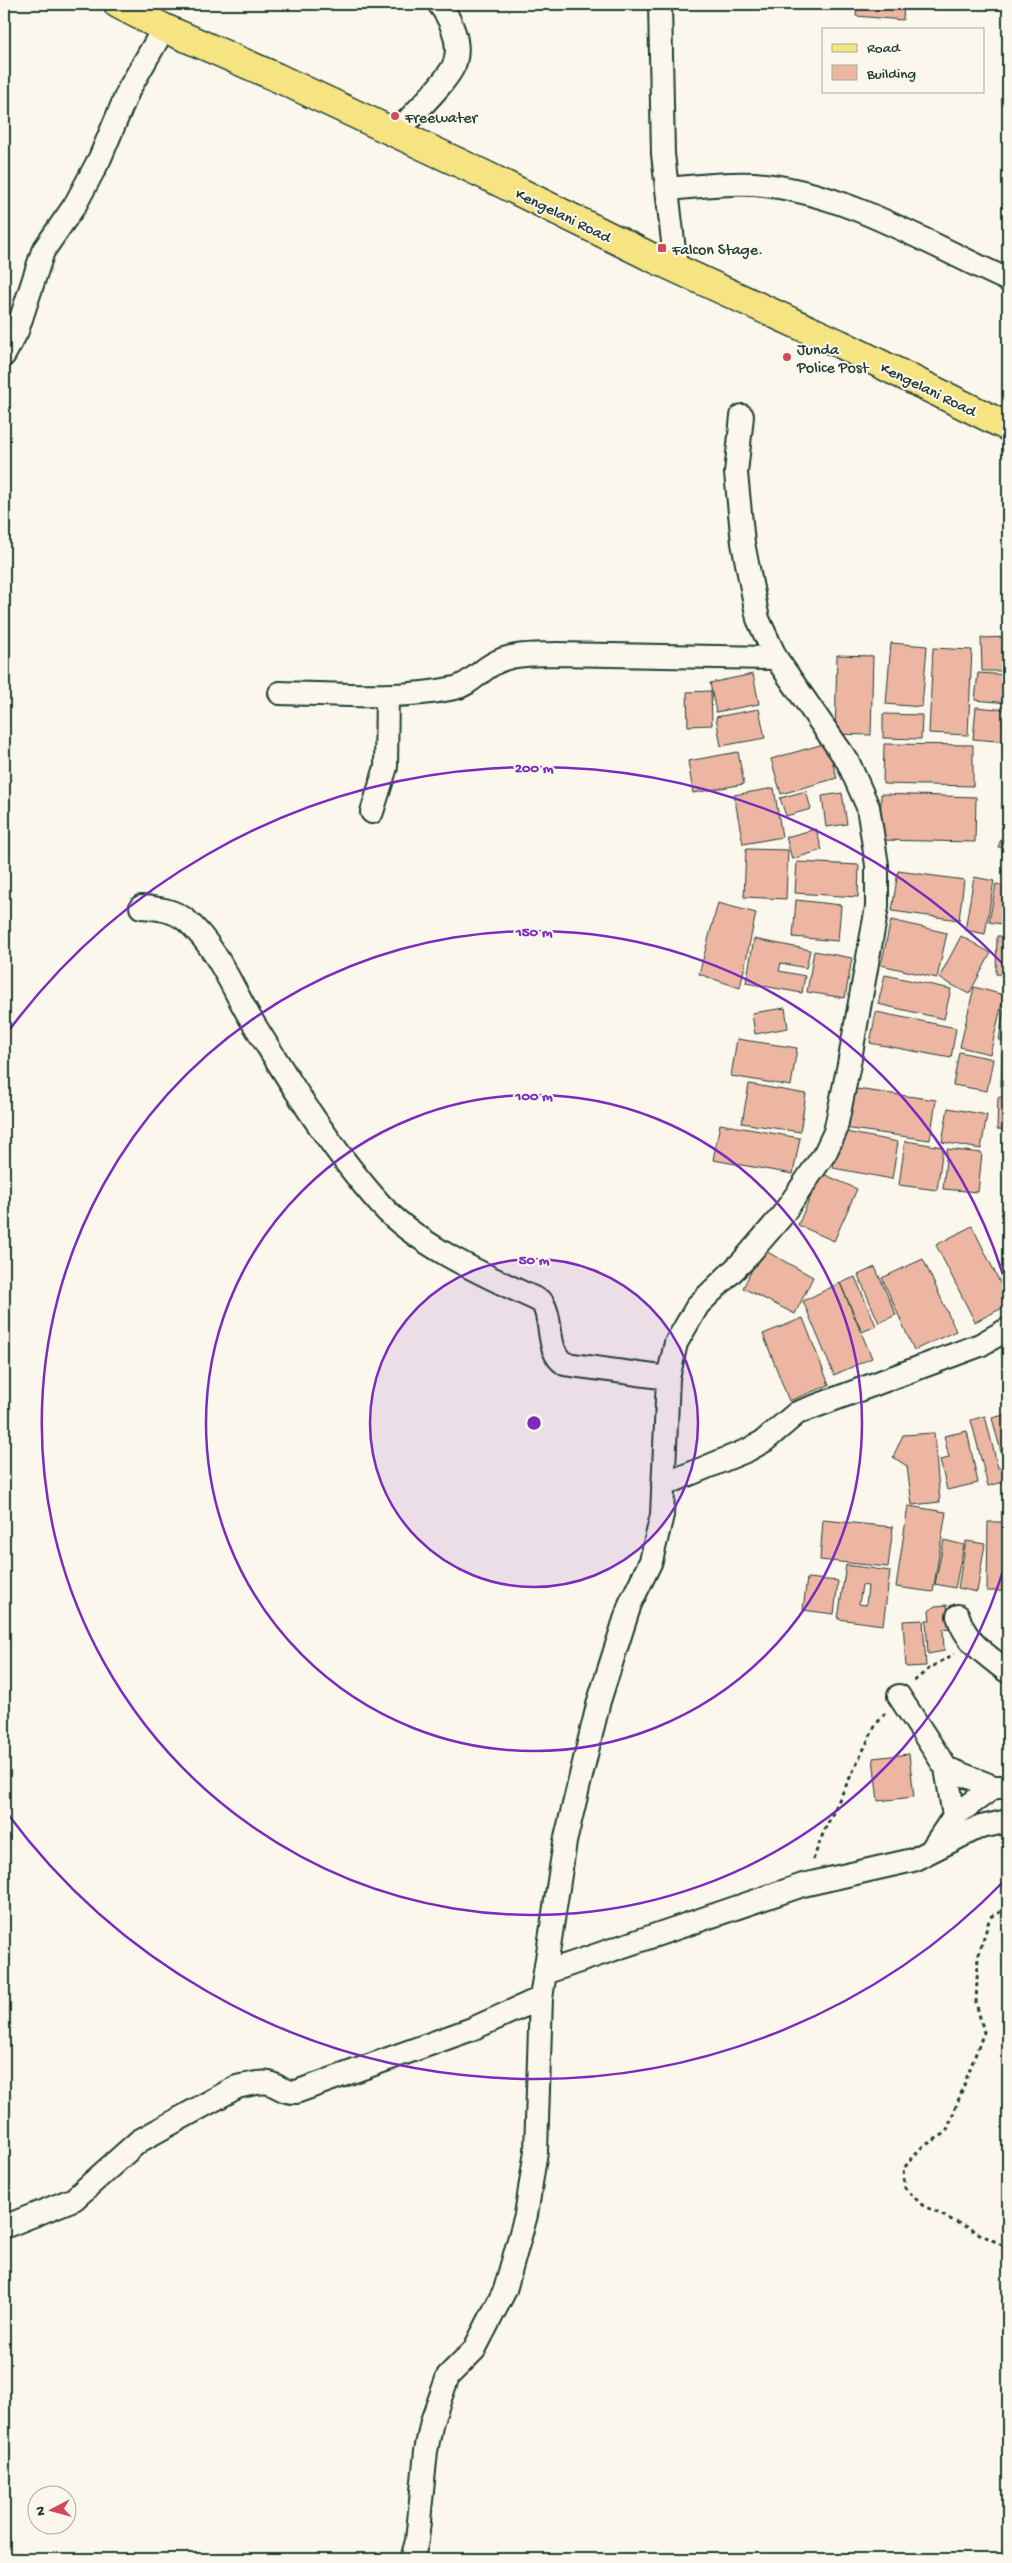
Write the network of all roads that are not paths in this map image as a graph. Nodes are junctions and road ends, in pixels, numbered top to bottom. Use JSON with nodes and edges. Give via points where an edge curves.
{"nodes":[{"id":1,"x":118,"y":4,"type":"edge"},
{"id":2,"x":440,"y":4,"type":"edge"},
{"id":3,"x":660,"y":4,"type":"edge"},
{"id":4,"x":164,"y":28,"type":"junction"},
{"id":5,"x":395,"y":134,"type":"junction"},
{"id":6,"x":667,"y":189,"type":"junction"},
{"id":7,"x":676,"y":268,"type":"junction"},
{"id":8,"x":1008,"y":280,"type":"edge"},
{"id":9,"x":4,"y":355,"type":"edge"},
{"id":10,"x":742,"y":416,"type":"dead end"},
{"id":11,"x":1008,"y":426,"type":"edge"},
{"id":12,"x":776,"y":658,"type":"junction"},
{"id":13,"x":280,"y":693,"type":"dead end"},
{"id":14,"x":387,"y":695,"type":"junction"},
{"id":15,"x":372,"y":812,"type":"dead end"},
{"id":16,"x":141,"y":907,"type":"dead end"},
{"id":17,"x":1008,"y":1330,"type":"edge"},
{"id":18,"x":668,"y":1378,"type":"junction"},
{"id":19,"x":663,"y":1485,"type":"junction"},
{"id":20,"x":958,"y":1616,"type":"dead end"},
{"id":21,"x":1008,"y":1672,"type":"edge"},
{"id":22,"x":899,"y":1696,"type":"road end"},
{"id":23,"x":946,"y":1768,"type":"junction"},
{"id":24,"x":1001,"y":1787,"type":"edge"},
{"id":25,"x":954,"y":1816,"type":"junction"},
{"id":26,"x":1008,"y":1821,"type":"edge"},
{"id":27,"x":932,"y":1850,"type":"junction"},
{"id":28,"x":547,"y":1972,"type":"junction"},
{"id":29,"x":542,"y":1998,"type":"junction"},
{"id":30,"x":4,"y":2227,"type":"edge"},
{"id":31,"x":412,"y":2559,"type":"edge"}],
"edges":[{"from":1,"to":4,"type":"main road","name":"Kengelani Road"},
{"from":2,"to":5,"type":"street","via":[[454,35],[455,64]]},
{"from":3,"to":6,"type":"street","via":[[663,154]]},
{"from":4,"to":5,"type":"main road","name":"Kengelani Road","via":[[276,76]]},
{"from":4,"to":9,"type":"street","via":[[129,89],[100,158],[75,205],[43,251],[17,331]]},
{"from":5,"to":7,"type":"main road","name":"Kengelani Road"},
{"from":6,"to":7,"type":"street"},
{"from":6,"to":8,"type":"street","via":[[753,184],[800,191],[861,212]]},
{"from":7,"to":11,"type":"main road","name":"Kengelani Road"},
{"from":10,"to":12,"type":"street","via":[[736,473],[744,542],[758,619]]},
{"from":12,"to":14,"type":"street","via":[[556,654],[512,657],[492,664],[457,688]]},
{"from":12,"to":18,"type":"street","via":[[848,762],[862,792],[868,807],[877,865],[877,907],[835,1132],[825,1153],[782,1217],[743,1262],[698,1305],[676,1342]]},
{"from":13,"to":14,"type":"street"},
{"from":14,"to":15,"type":"street","via":[[386,767]]},
{"from":16,"to":18,"type":"street","via":[[175,912],[196,931],[222,967],[299,1095],[341,1156],[382,1206],[432,1246],[542,1302],[548,1312],[553,1352],[564,1364]]},
{"from":17,"to":19,"type":"street","via":[[980,1345],[797,1413],[748,1450]]},
{"from":18,"to":19,"type":"street"},
{"from":19,"to":28,"type":"street","via":[[662,1515],[651,1561],[630,1604],[599,1701],[565,1842]]},
{"from":20,"to":21,"type":"street","via":[[972,1643]]},
{"from":22,"to":23,"type":"street"},
{"from":23,"to":24,"type":"street"},
{"from":23,"to":25,"type":"street"},
{"from":24,"to":25,"type":"street"},
{"from":25,"to":27,"type":"street"},
{"from":26,"to":27,"type":"street","via":[[977,1828]]},
{"from":27,"to":28,"type":"street","via":[[896,1866],[803,1885]]},
{"from":28,"to":29,"type":"street"},
{"from":29,"to":30,"type":"street","via":[[472,2029],[296,2092],[288,2092],[269,2083],[237,2087],[139,2141],[74,2200]]},
{"from":29,"to":31,"type":"street","via":[[536,2151],[526,2215],[505,2290],[474,2350],[448,2376],[432,2421]]}]}
